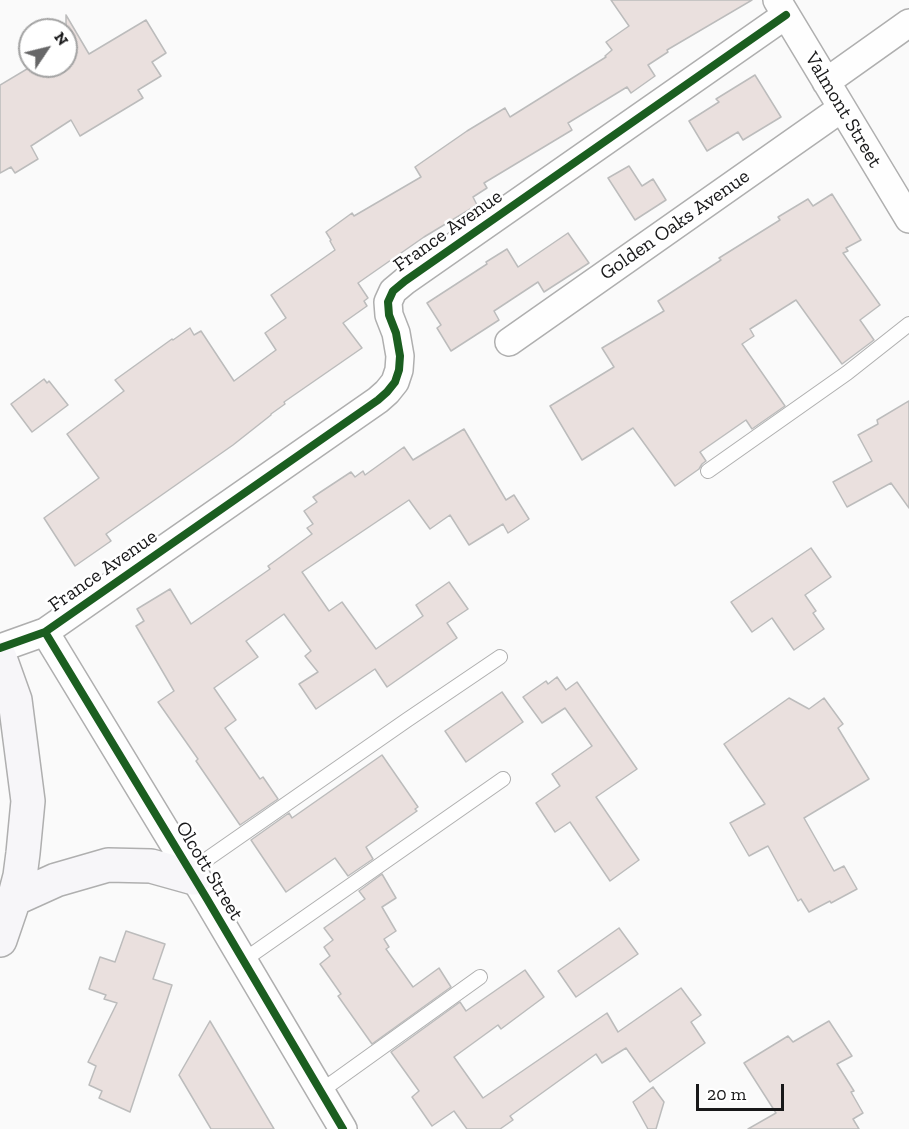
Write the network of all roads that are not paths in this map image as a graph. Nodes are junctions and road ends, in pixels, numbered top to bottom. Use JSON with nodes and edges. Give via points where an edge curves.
{"nodes":[{"id":1,"x":781,"y":7,"type":"edge"},
{"id":2,"x":909,"y":23,"type":"edge"},
{"id":3,"x":826,"y":82,"type":"junction"},
{"id":4,"x":842,"y":108,"type":"junction"},
{"id":5,"x":909,"y":219,"type":"edge"},
{"id":6,"x":909,"y":324,"type":"edge"},
{"id":7,"x":509,"y":342,"type":"dead end"},
{"id":8,"x":708,"y":471,"type":"dead end"},
{"id":9,"x":45,"y":633,"type":"junction"},
{"id":10,"x":0,"y":648,"type":"edge"},
{"id":11,"x":500,"y":657,"type":"dead end"},
{"id":12,"x":0,"y":658,"type":"edge"},
{"id":13,"x":503,"y":779,"type":"dead end"},
{"id":14,"x":192,"y":875,"type":"junction"},
{"id":15,"x":14,"y":899,"type":"junction"},
{"id":16,"x":0,"y":940,"type":"edge"},
{"id":17,"x":244,"y":960,"type":"junction"},
{"id":18,"x":480,"y":977,"type":"dead end"},
{"id":19,"x":321,"y":1091,"type":"junction"},
{"id":20,"x":343,"y":1129,"type":"edge"}],
"edges":[{"from":1,"to":3,"type":"street","name":"Valmont Street"},
{"from":1,"to":9,"type":"street","name":"France Avenue","via":[[393,291],[388,302],[389,315],[400,356],[399,370],[387,392]]},
{"from":2,"to":3,"type":"street"},
{"from":3,"to":4,"type":"street","name":"Valmont Street"},
{"from":4,"to":5,"type":"street","name":"Valmont Street"},
{"from":4,"to":7,"type":"street","name":"Golden Oaks Avenue"},
{"from":6,"to":8,"type":"lane"},
{"from":9,"to":10,"type":"street","name":"France Avenue"},
{"from":9,"to":14,"type":"street","name":"Olcott Street"},
{"from":11,"to":14,"type":"lane"},
{"from":12,"to":15,"type":"main road","via":[[15,700],[28,801],[24,853]]},
{"from":13,"to":17,"type":"lane"},
{"from":14,"to":15,"type":"main road","via":[[150,866],[108,865],[56,880]]},
{"from":14,"to":17,"type":"street","name":"Olcott Street"},
{"from":15,"to":16,"type":"main road"},
{"from":17,"to":19,"type":"street","name":"Olcott Street"},
{"from":18,"to":19,"type":"lane"},
{"from":19,"to":20,"type":"street","name":"Olcott Street"}]}
